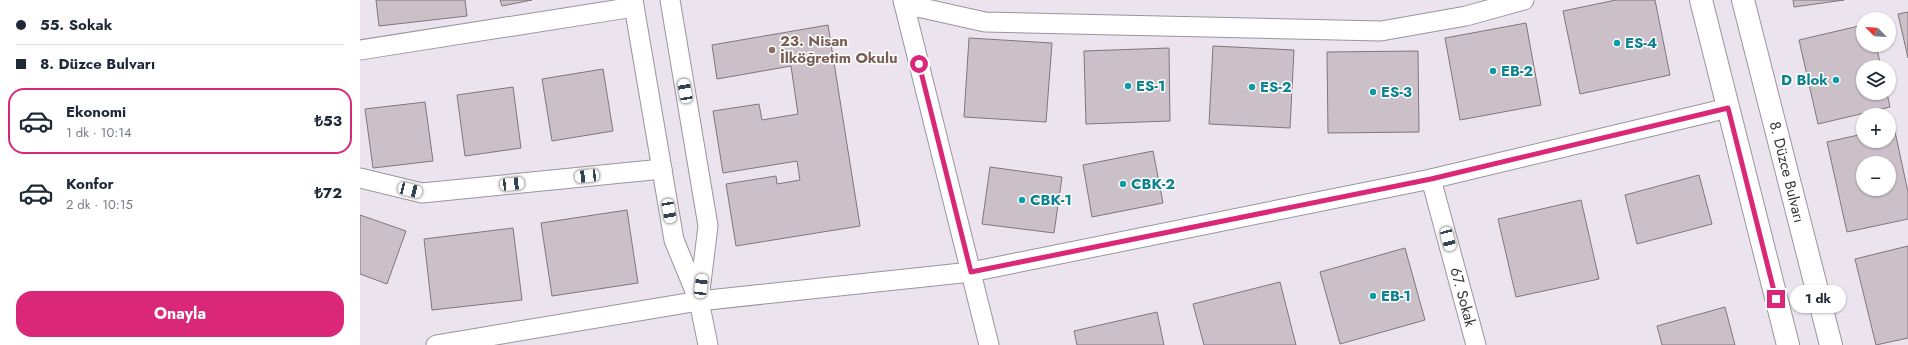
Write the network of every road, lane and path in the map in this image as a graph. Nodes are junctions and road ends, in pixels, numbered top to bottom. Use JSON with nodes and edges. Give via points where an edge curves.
{"nodes":[{"id":1,"x":670,"y":0,"type":"edge"},
{"id":2,"x":926,"y":0,"type":"edge"},
{"id":3,"x":1524,"y":0,"type":"edge"},
{"id":4,"x":1701,"y":0,"type":"edge"},
{"id":5,"x":1743,"y":0,"type":"edge"},
{"id":6,"x":904,"y":2,"type":"edge"},
{"id":7,"x":633,"y":4,"type":"edge"},
{"id":8,"x":360,"y":50,"type":"edge"},
{"id":9,"x":1728,"y":108,"type":"junction"},
{"id":10,"x":662,"y":169,"type":"junction"},
{"id":11,"x":360,"y":178,"type":"edge"},
{"id":12,"x":1431,"y":179,"type":"junction"},
{"id":13,"x":971,"y":272,"type":"junction"},
{"id":14,"x":699,"y":301,"type":"junction"},
{"id":15,"x":436,"y":345,"type":"edge"},
{"id":16,"x":708,"y":345,"type":"edge"},
{"id":17,"x":989,"y":345,"type":"edge"},
{"id":18,"x":1476,"y":345,"type":"edge"},
{"id":19,"x":1788,"y":345,"type":"edge"},
{"id":20,"x":1830,"y":345,"type":"edge"}],
"edges":[{"from":1,"to":14,"type":"street","via":[[708,226]]},
{"from":2,"to":6,"type":"street"},
{"from":3,"to":6,"type":"street","via":[[1466,16],[1381,31],[985,22]]},
{"from":4,"to":9,"type":"main road"},
{"from":5,"to":20,"type":"main road","name":"8. Düzce Bulvarı"},
{"from":6,"to":13,"type":"street"},
{"from":7,"to":8,"type":"street"},
{"from":7,"to":10,"type":"street"},
{"from":9,"to":12,"type":"street"},
{"from":9,"to":19,"type":"main road"},
{"from":10,"to":11,"type":"street","via":[[422,194]]},
{"from":10,"to":14,"type":"street","via":[[674,240]]},
{"from":12,"to":13,"type":"street"},
{"from":12,"to":18,"type":"street","name":"67. Sokak"},
{"from":13,"to":14,"type":"street"},
{"from":13,"to":17,"type":"street"},
{"from":14,"to":15,"type":"street"},
{"from":14,"to":16,"type":"street"}]}
